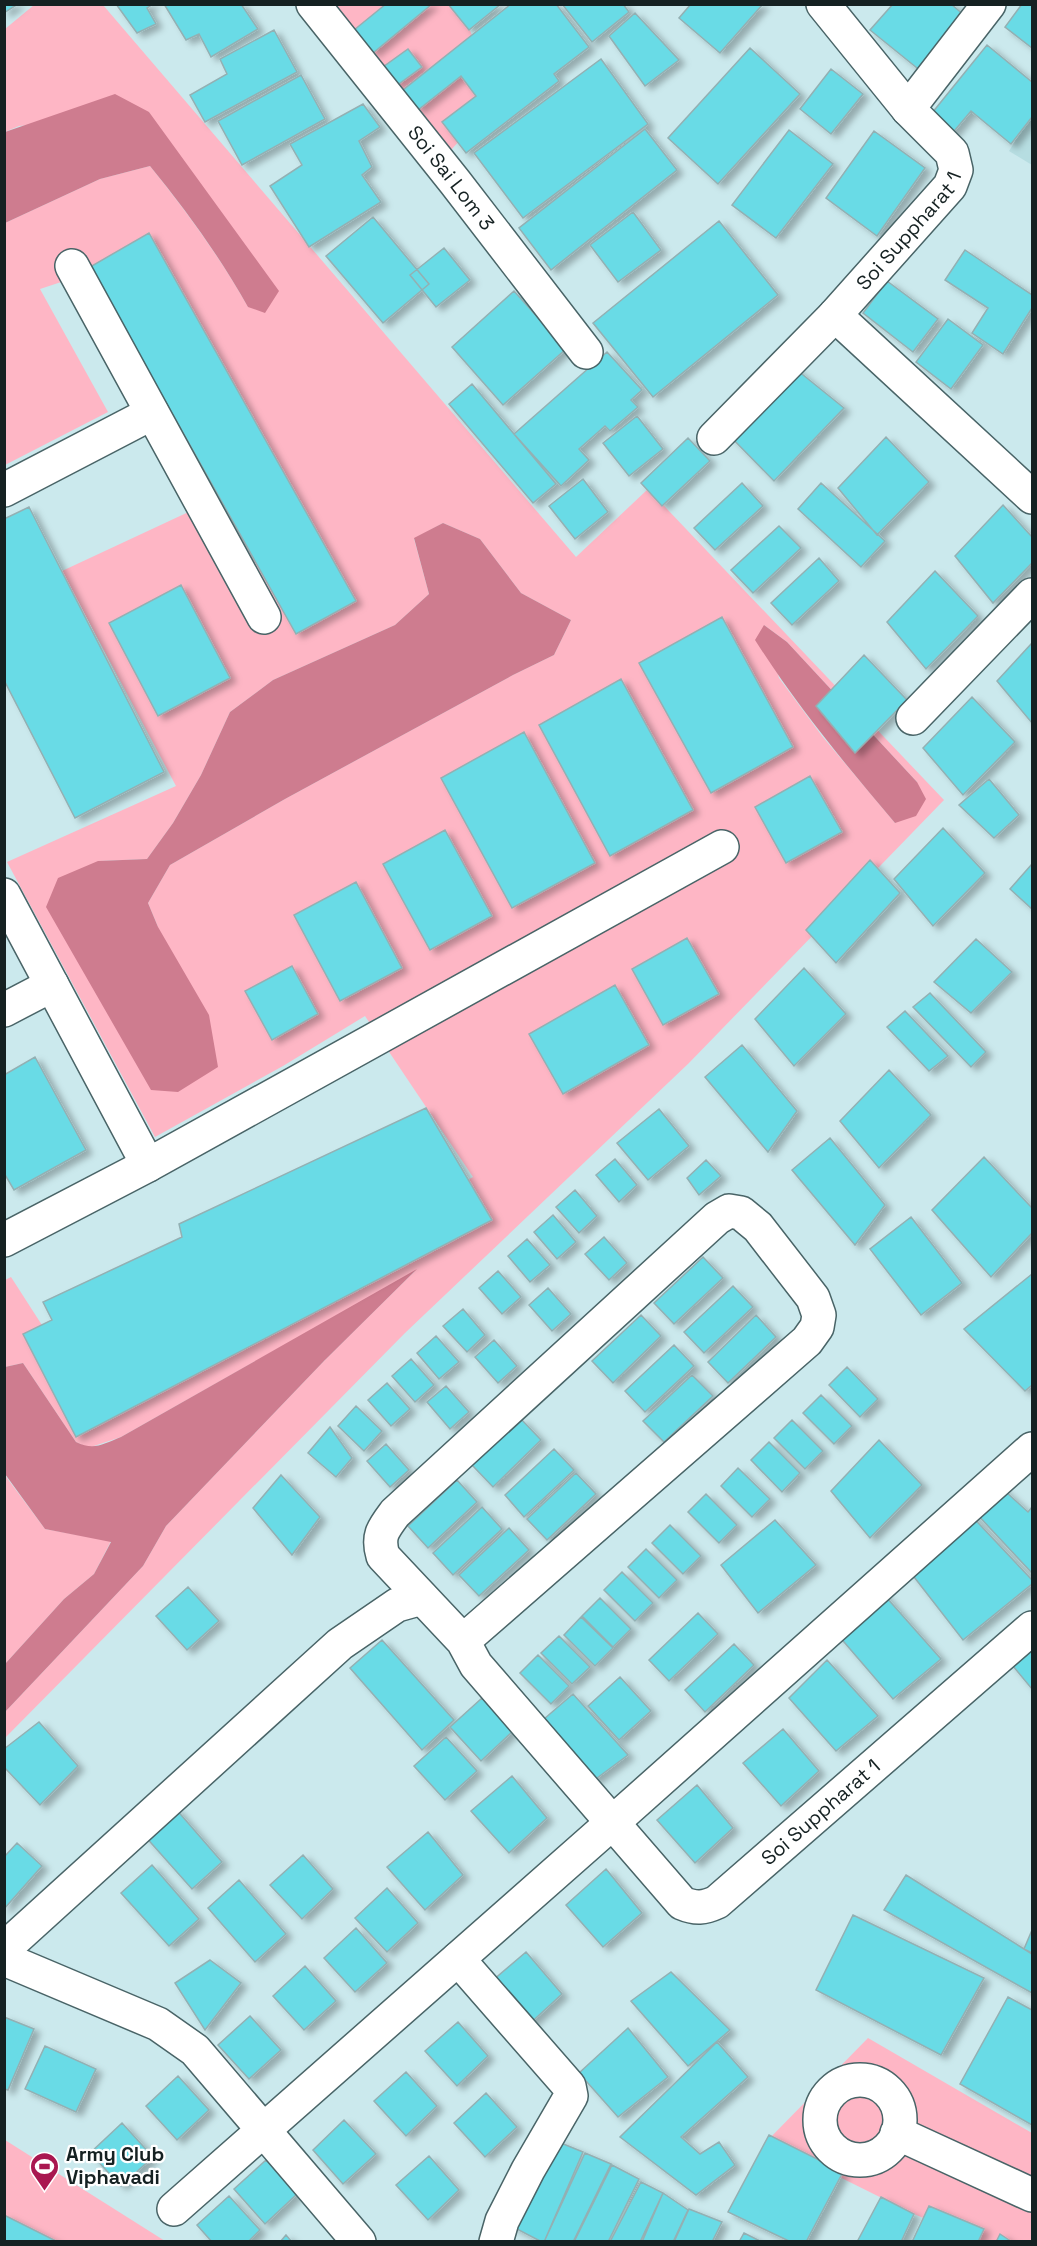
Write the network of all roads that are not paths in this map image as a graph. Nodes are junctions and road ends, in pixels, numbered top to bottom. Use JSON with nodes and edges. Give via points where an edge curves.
{"nodes":[{"id":1,"x":313,"y":4,"type":"edge"},
{"id":2,"x":823,"y":4,"type":"edge"},
{"id":3,"x":989,"y":4,"type":"edge"},
{"id":4,"x":908,"y":109,"type":"junction"},
{"id":5,"x":72,"y":266,"type":"dead end"},
{"id":6,"x":835,"y":315,"type":"junction"},
{"id":7,"x":586,"y":352,"type":"dead end"},
{"id":8,"x":152,"y":413,"type":"junction"},
{"id":9,"x":714,"y":438,"type":"dead end"},
{"id":10,"x":4,"y":490,"type":"edge"},
{"id":11,"x":1032,"y":497,"type":"edge"},
{"id":12,"x":1032,"y":595,"type":"edge"},
{"id":13,"x":264,"y":617,"type":"dead end"},
{"id":14,"x":913,"y":718,"type":"dead end"},
{"id":15,"x":722,"y":848,"type":"dead end"},
{"id":16,"x":4,"y":896,"type":"edge"},
{"id":17,"x":52,"y":985,"type":"junction"},
{"id":18,"x":4,"y":1010,"type":"edge"},
{"id":19,"x":148,"y":1165,"type":"junction"},
{"id":20,"x":4,"y":1240,"type":"edge"},
{"id":21,"x":1032,"y":1449,"type":"edge"},
{"id":22,"x":422,"y":1598,"type":"junction"},
{"id":23,"x":1032,"y":1628,"type":"edge"},
{"id":24,"x":463,"y":1641,"type":"junction"},
{"id":25,"x":612,"y":1823,"type":"junction"},
{"id":26,"x":4,"y":1949,"type":"edge"},
{"id":27,"x":4,"y":1959,"type":"edge"},
{"id":28,"x":458,"y":1959,"type":"junction"},
{"id":29,"x":264,"y":2129,"type":"junction"},
{"id":30,"x":897,"y":2133,"type":"dead end"},
{"id":31,"x":1032,"y":2195,"type":"edge"},
{"id":32,"x":174,"y":2209,"type":"dead end"},
{"id":33,"x":359,"y":2241,"type":"edge"},
{"id":34,"x":496,"y":2241,"type":"edge"}],
"edges":[{"from":1,"to":7,"type":"street","name":"Soi Sai Lom 3"},
{"from":2,"to":4,"type":"street","name":"Soi Suppharat 1"},
{"from":3,"to":4,"type":"street"},
{"from":4,"to":6,"type":"street","name":"Soi Suppharat 1","via":[[952,153],[956,170],[950,186]]},
{"from":5,"to":8,"type":"street"},
{"from":6,"to":9,"type":"street","name":"Soi Suppharat 1"},
{"from":6,"to":11,"type":"street"},
{"from":8,"to":10,"type":"street"},
{"from":8,"to":13,"type":"street"},
{"from":12,"to":14,"type":"street"},
{"from":15,"to":19,"type":"street"},
{"from":16,"to":17,"type":"street"},
{"from":17,"to":18,"type":"street"},
{"from":17,"to":19,"type":"street"},
{"from":19,"to":20,"type":"street"},
{"from":21,"to":25,"type":"street"},
{"from":22,"to":24,"type":"street","name":"Soi Suppharat 1"},
{"from":22,"to":24,"type":"street","name":"Soi Suppharat 1","via":[[383,1556],[379,1542],[395,1513],[717,1218],[729,1212],[741,1213],[758,1227],[813,1298],[819,1315],[817,1328],[807,1341]]},
{"from":22,"to":26,"type":"street","via":[[397,1605],[339,1644]]},
{"from":23,"to":25,"type":"street","name":"Soi Suppharat 1","via":[[717,1902],[694,1908],[682,1903]]},
{"from":24,"to":25,"type":"street","name":"Soi Suppharat 1","via":[[476,1665]]},
{"from":25,"to":28,"type":"street"},
{"from":27,"to":29,"type":"street","via":[[158,2024],[181,2039]]},
{"from":28,"to":29,"type":"street"},
{"from":28,"to":34,"type":"street","via":[[569,2086],[571,2096],[528,2170]]},
{"from":29,"to":32,"type":"street"},
{"from":29,"to":33,"type":"street"},
{"from":30,"to":31,"type":"street"}]}
